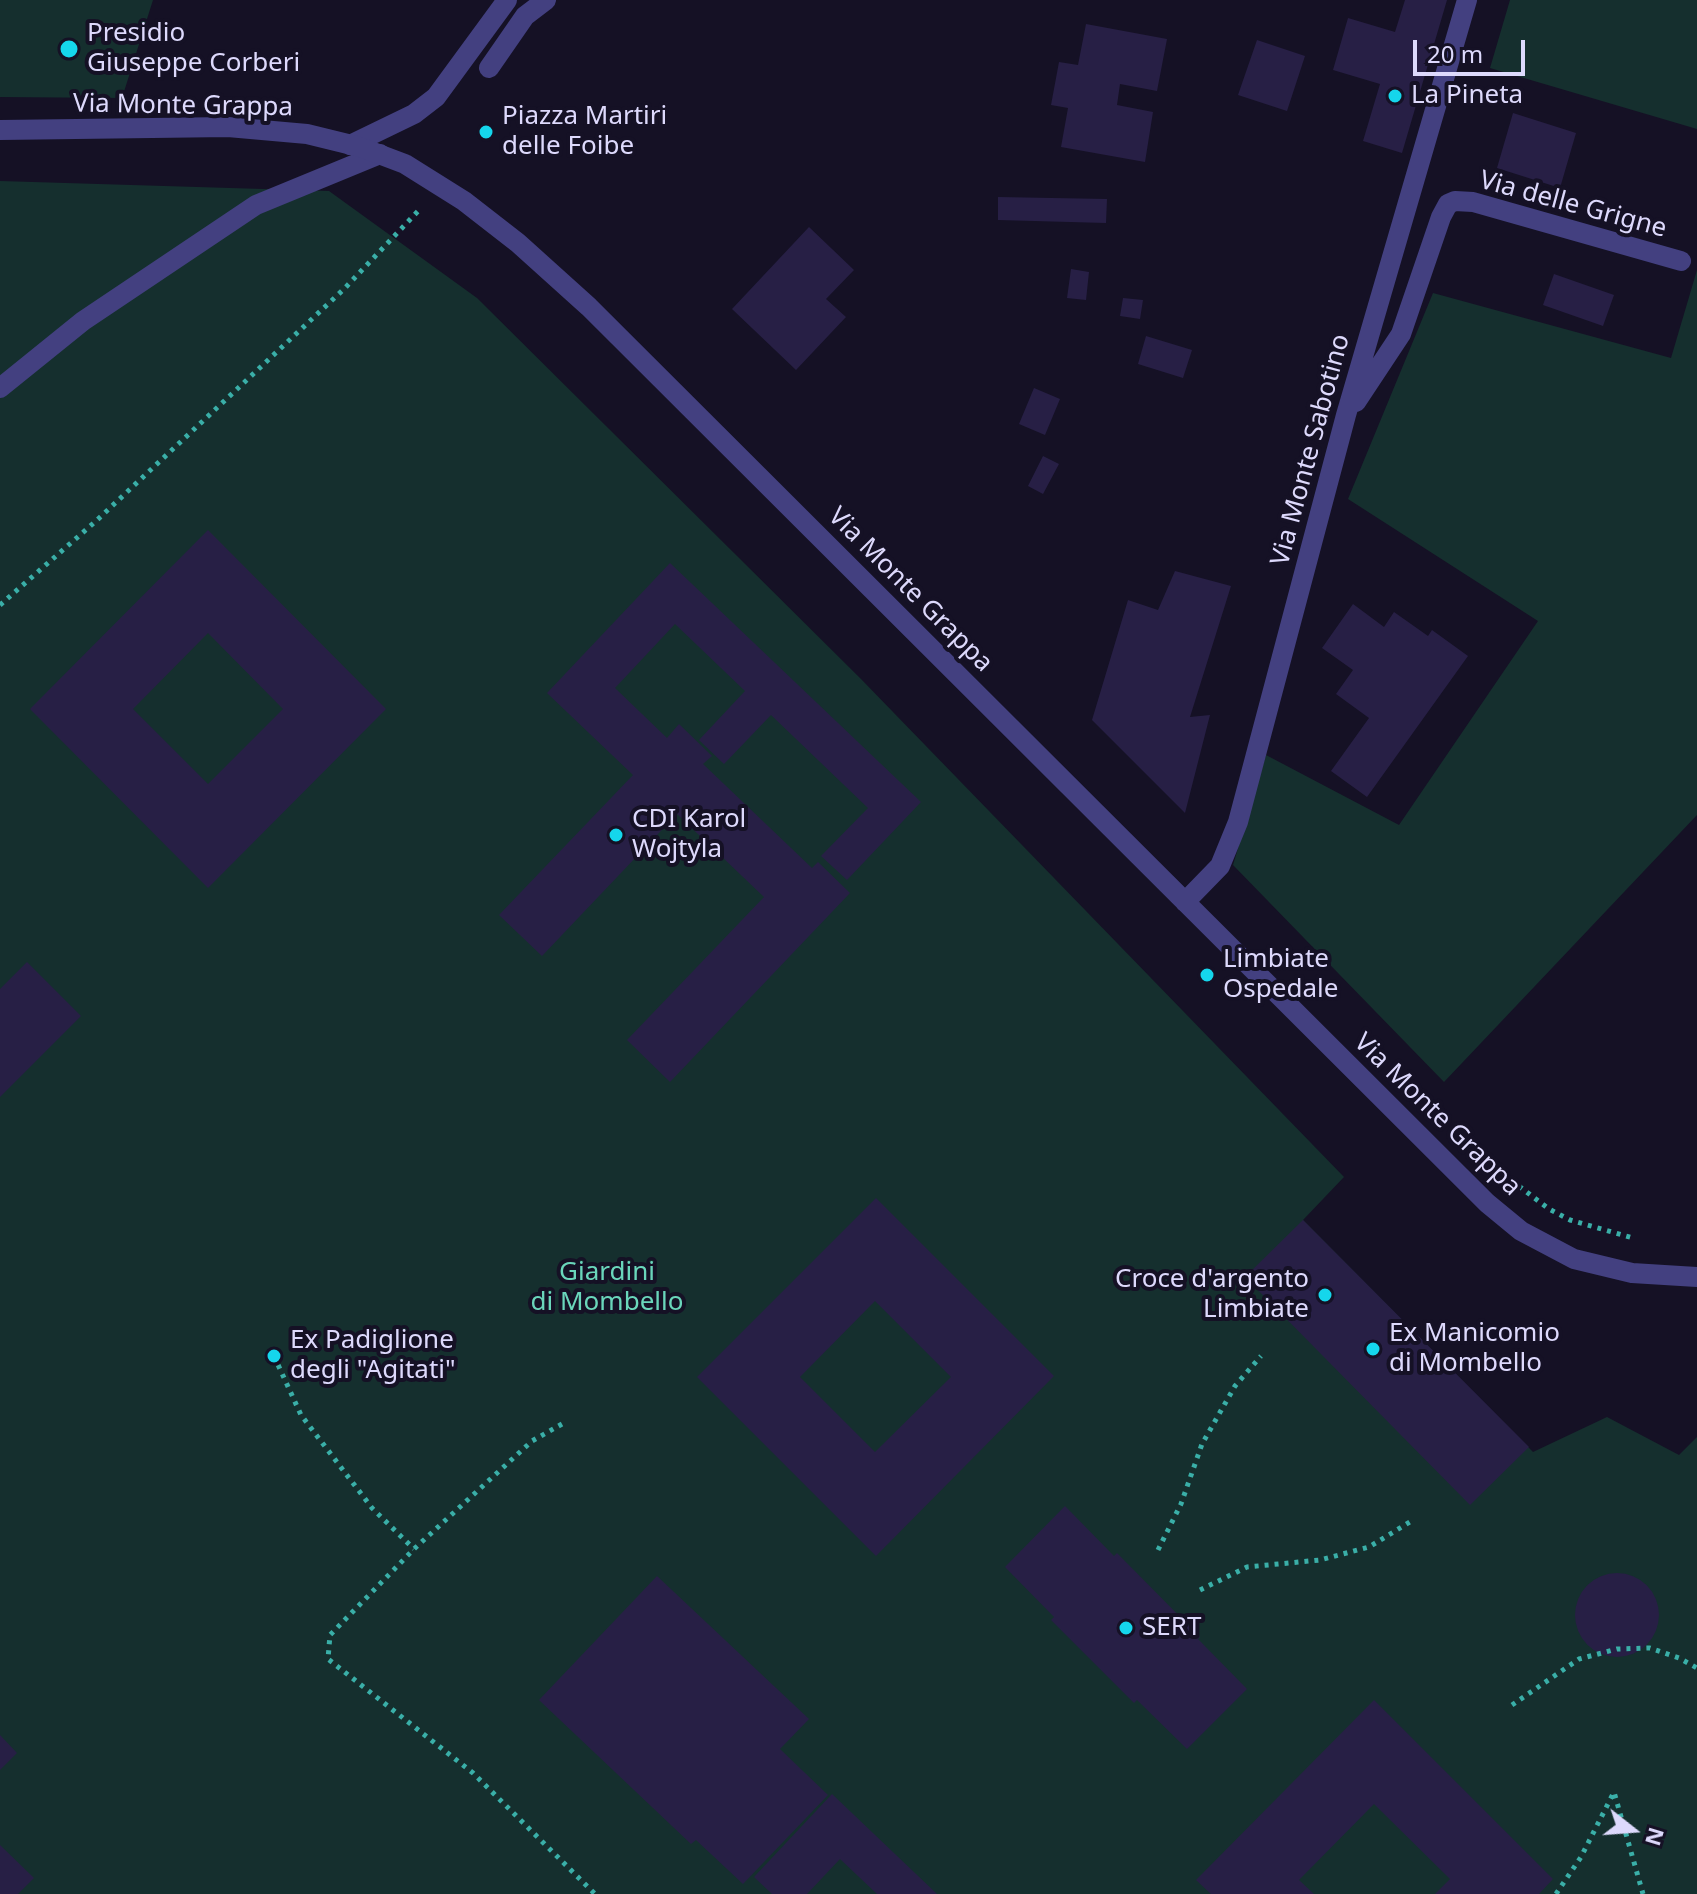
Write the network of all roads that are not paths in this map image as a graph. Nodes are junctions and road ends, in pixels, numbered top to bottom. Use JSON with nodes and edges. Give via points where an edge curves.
{"nodes":[{"id":1,"x":507,"y":0,"type":"edge"},
{"id":2,"x":546,"y":0,"type":"edge"},
{"id":3,"x":1467,"y":0,"type":"edge"},
{"id":4,"x":489,"y":68,"type":"dead end"},
{"id":5,"x":0,"y":130,"type":"edge"},
{"id":6,"x":350,"y":145,"type":"junction"},
{"id":7,"x":380,"y":154,"type":"junction"},
{"id":8,"x":1681,"y":261,"type":"dead end"},
{"id":9,"x":0,"y":388,"type":"edge"},
{"id":10,"x":1346,"y":415,"type":"junction"},
{"id":11,"x":1185,"y":902,"type":"junction"},
{"id":12,"x":1697,"y":1277,"type":"edge"}],
"edges":[{"from":1,"to":6,"type":"street","via":[[436,97],[414,114]]},
{"from":2,"to":4,"type":"street","via":[[525,16]]},
{"from":3,"to":10,"type":"street","name":"Via Monte Sabotino"},
{"from":5,"to":6,"type":"street","name":"Via Monte Grappa","via":[[228,127],[307,134]]},
{"from":6,"to":7,"type":"street","name":"Via Monte Grappa"},
{"from":7,"to":9,"type":"street","via":[[256,205],[83,321]]},
{"from":7,"to":11,"type":"street","name":"Via Monte Grappa","via":[[441,186],[518,243],[589,307]]},
{"from":8,"to":10,"type":"street","name":"Via delle Grigne","via":[[1473,202],[1448,204],[1401,334]]},
{"from":10,"to":11,"type":"street","name":"Via Monte Sabotino","via":[[1233,835],[1220,866]]},
{"from":11,"to":12,"type":"street","name":"Via Monte Grappa","via":[[1476,1193],[1521,1231],[1603,1268]]}]}
